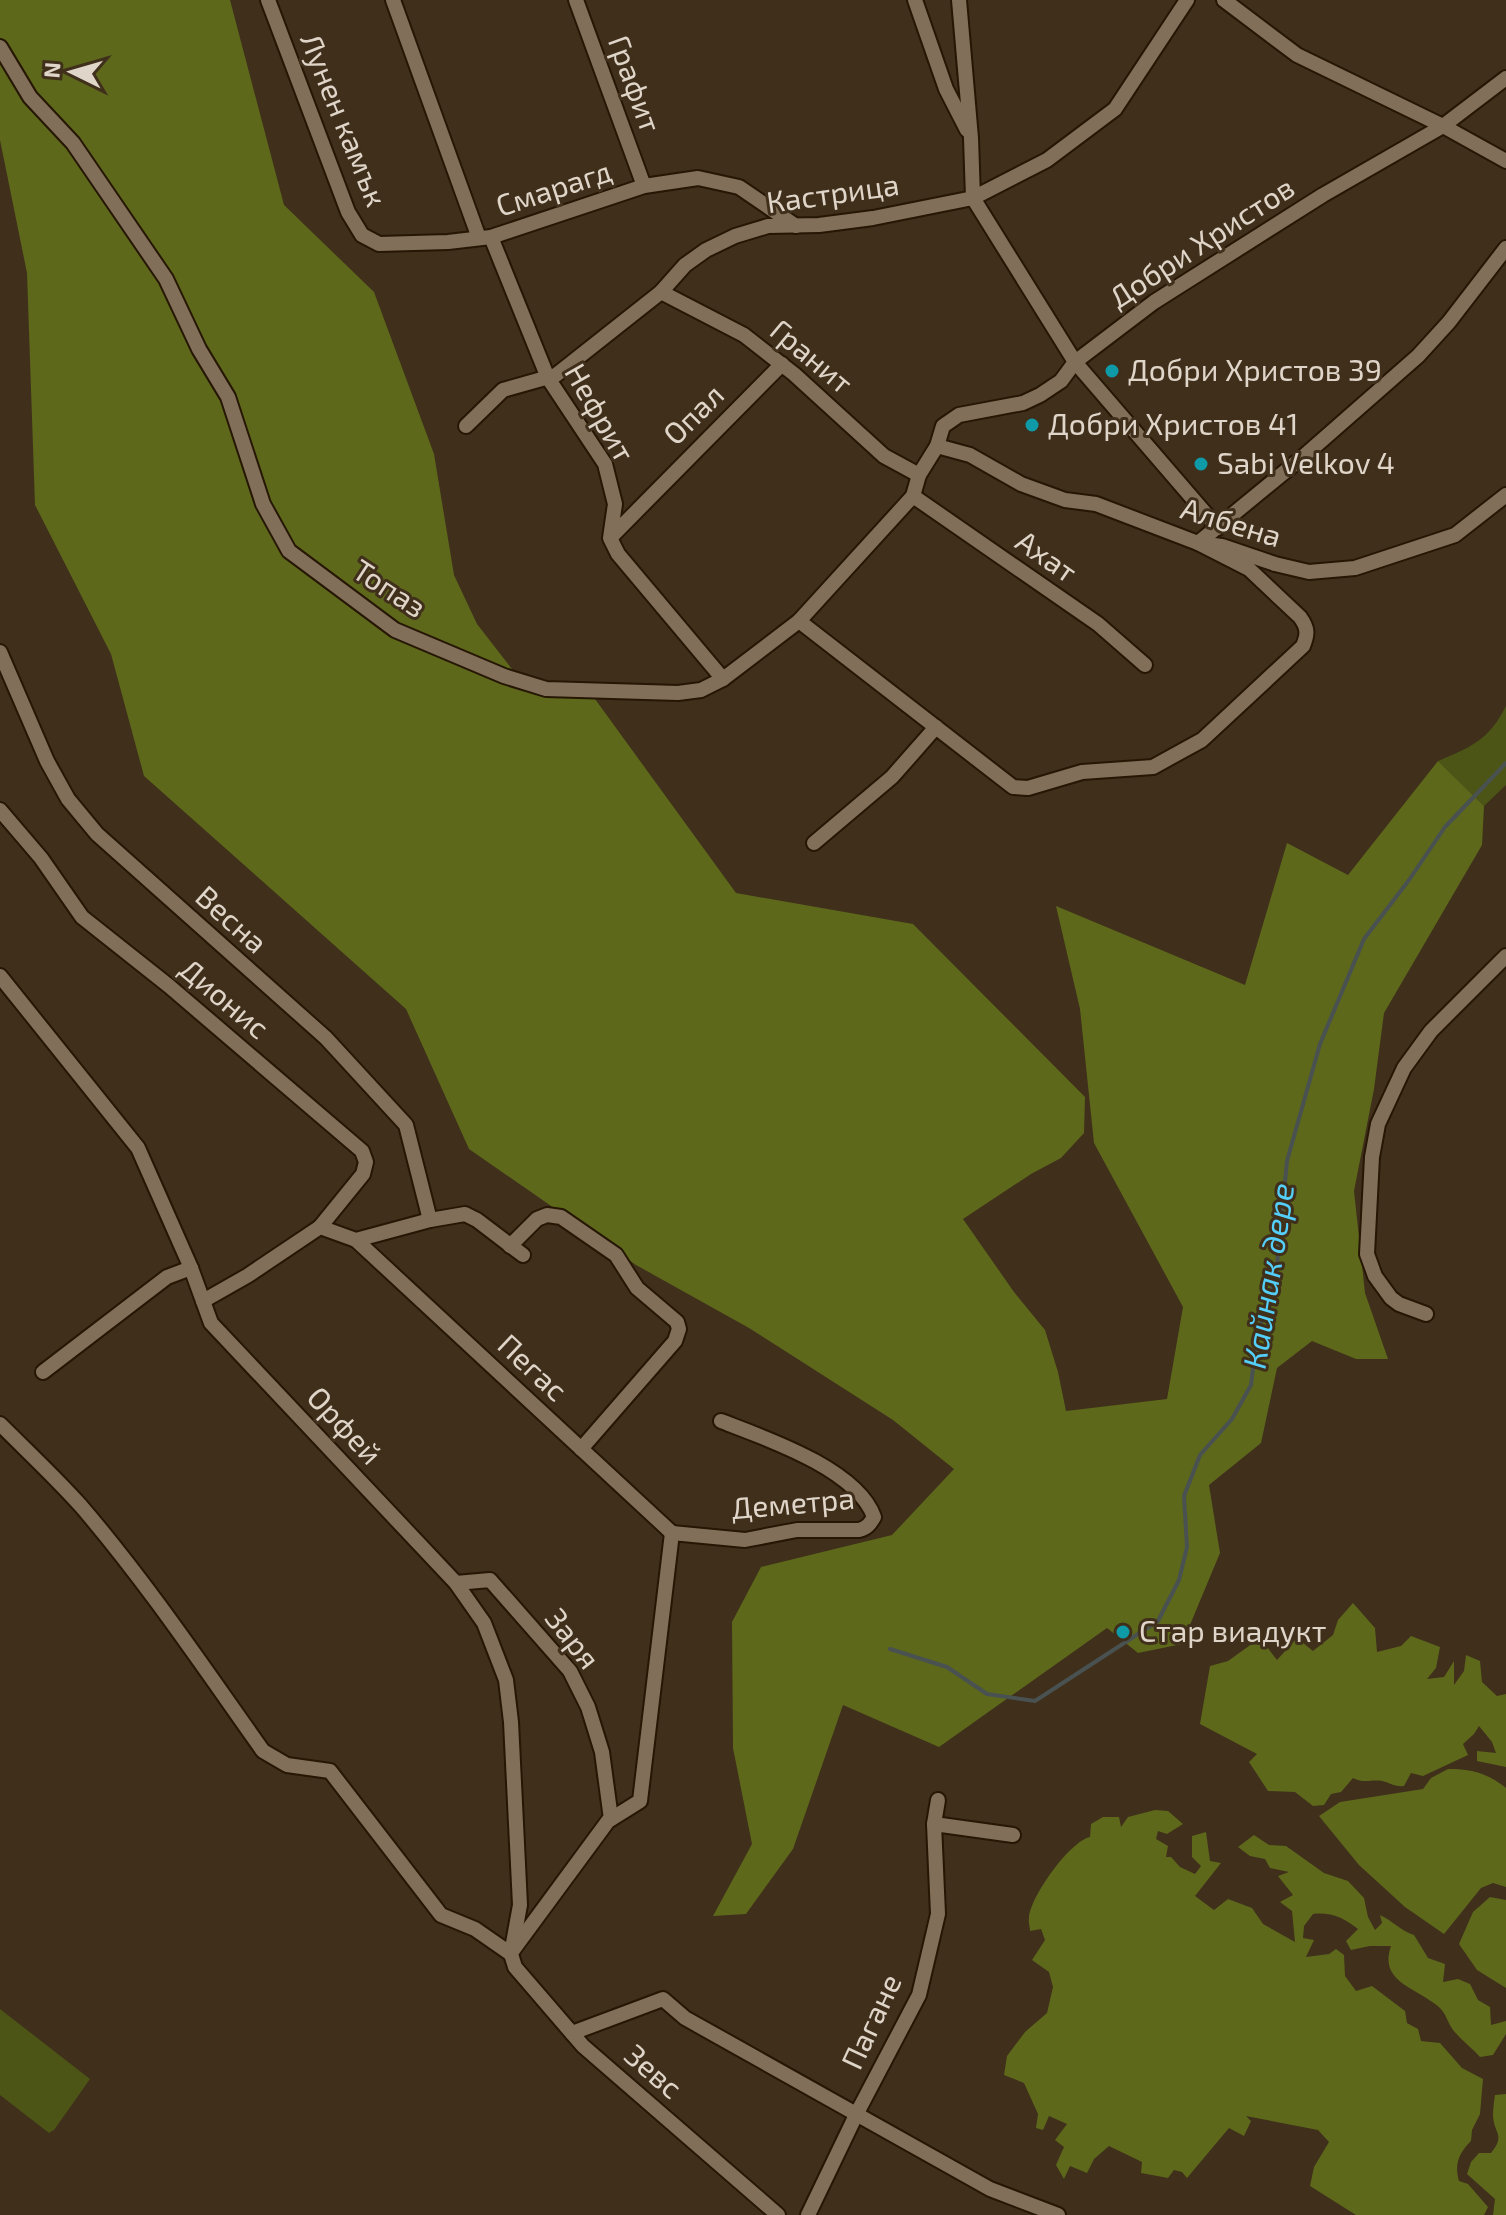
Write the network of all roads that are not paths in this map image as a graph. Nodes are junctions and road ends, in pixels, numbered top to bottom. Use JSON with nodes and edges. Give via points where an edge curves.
{"nodes":[{"id":1,"x":268,"y":0,"type":"edge"},
{"id":2,"x":393,"y":0,"type":"edge"},
{"id":3,"x":576,"y":0,"type":"edge"},
{"id":4,"x":915,"y":0,"type":"edge"},
{"id":5,"x":959,"y":0,"type":"edge"},
{"id":6,"x":1187,"y":0,"type":"edge"},
{"id":7,"x":1224,"y":0,"type":"edge"},
{"id":8,"x":0,"y":47,"type":"edge"},
{"id":9,"x":1506,"y":78,"type":"edge"},
{"id":10,"x":1443,"y":126,"type":"junction"},
{"id":11,"x":971,"y":138,"type":"junction"},
{"id":12,"x":1506,"y":161,"type":"edge"},
{"id":13,"x":644,"y":186,"type":"junction"},
{"id":14,"x":973,"y":198,"type":"junction"},
{"id":15,"x":796,"y":227,"type":"junction"},
{"id":16,"x":485,"y":238,"type":"junction"},
{"id":17,"x":1506,"y":248,"type":"edge"},
{"id":18,"x":661,"y":292,"type":"junction"},
{"id":19,"x":1075,"y":362,"type":"junction"},
{"id":20,"x":782,"y":364,"type":"junction"},
{"id":21,"x":548,"y":378,"type":"junction"},
{"id":22,"x":466,"y":426,"type":"dead end"},
{"id":23,"x":937,"y":446,"type":"junction"},
{"id":24,"x":919,"y":475,"type":"junction"},
{"id":25,"x":1506,"y":495,"type":"edge"},
{"id":26,"x":913,"y":496,"type":"junction"},
{"id":27,"x":1218,"y":528,"type":"junction"},
{"id":28,"x":610,"y":538,"type":"junction"},
{"id":29,"x":1198,"y":543,"type":"junction"},
{"id":30,"x":799,"y":621,"type":"junction"},
{"id":31,"x":0,"y":652,"type":"edge"},
{"id":32,"x":1145,"y":665,"type":"dead end"},
{"id":33,"x":723,"y":679,"type":"junction"},
{"id":34,"x":936,"y":727,"type":"junction"},
{"id":35,"x":0,"y":810,"type":"edge"},
{"id":36,"x":814,"y":843,"type":"dead end"},
{"id":37,"x":1506,"y":956,"type":"edge"},
{"id":38,"x":0,"y":976,"type":"edge"},
{"id":39,"x":430,"y":1220,"type":"junction"},
{"id":40,"x":320,"y":1227,"type":"junction"},
{"id":41,"x":356,"y":1240,"type":"junction"},
{"id":42,"x":510,"y":1246,"type":"junction"},
{"id":43,"x":523,"y":1255,"type":"dead end"},
{"id":44,"x":191,"y":1268,"type":"junction"},
{"id":45,"x":203,"y":1301,"type":"junction"},
{"id":46,"x":1426,"y":1314,"type":"dead end"},
{"id":47,"x":43,"y":1372,"type":"dead end"},
{"id":48,"x":721,"y":1421,"type":"dead end"},
{"id":49,"x":0,"y":1424,"type":"edge"},
{"id":50,"x":581,"y":1449,"type":"junction"},
{"id":51,"x":672,"y":1533,"type":"junction"},
{"id":52,"x":456,"y":1583,"type":"junction"},
{"id":53,"x":938,"y":1800,"type":"dead end"},
{"id":54,"x":611,"y":1819,"type":"junction"},
{"id":55,"x":934,"y":1824,"type":"junction"},
{"id":56,"x":1013,"y":1835,"type":"dead end"},
{"id":57,"x":511,"y":1954,"type":"junction"},
{"id":58,"x":572,"y":2033,"type":"junction"},
{"id":59,"x":857,"y":2113,"type":"junction"},
{"id":60,"x":778,"y":2215,"type":"edge"},
{"id":61,"x":808,"y":2215,"type":"edge"},
{"id":62,"x":1058,"y":2215,"type":"edge"}],
"edges":[{"from":1,"to":16,"type":"street","name":"Лунен камък","via":[[348,212],[362,235],[379,244]]},
{"from":2,"to":16,"type":"street","name":"Нефрит"},
{"from":3,"to":13,"type":"street","name":"Графит"},
{"from":4,"to":11,"type":"street","via":[[946,89]]},
{"from":5,"to":11,"type":"street"},
{"from":6,"to":14,"type":"street","name":"Кастрица","via":[[1115,109],[1047,160]]},
{"from":7,"to":10,"type":"street","via":[[1297,55]]},
{"from":8,"to":33,"type":"street","name":"Топаз","via":[[30,97],[73,143],[166,279],[228,397],[263,504],[289,551],[395,630],[546,689],[678,693]]},
{"from":9,"to":10,"type":"street","name":"Добри Христов"},
{"from":10,"to":12,"type":"street"},
{"from":10,"to":19,"type":"street","name":"Добри Христов","via":[[1154,302]]},
{"from":11,"to":14,"type":"street"},
{"from":13,"to":15,"type":"street","name":"Смарагд","via":[[698,178],[739,187]]},
{"from":13,"to":16,"type":"street","name":"Смарагд"},
{"from":14,"to":15,"type":"street","name":"Кастрица"},
{"from":14,"to":19,"type":"street"},
{"from":15,"to":18,"type":"street","name":"Кастрица","via":[[768,226],[726,241],[685,265]]},
{"from":16,"to":21,"type":"street","name":"Нефрит"},
{"from":17,"to":27,"type":"street","via":[[1418,356]]},
{"from":18,"to":20,"type":"street","name":"Гранит","via":[[744,335]]},
{"from":18,"to":21,"type":"street","name":"Кастрица"},
{"from":19,"to":23,"type":"street","name":"Добри Христов","via":[[1061,381],[1023,403],[959,415],[943,426]]},
{"from":19,"to":27,"type":"street"},
{"from":20,"to":24,"type":"street","name":"Гранит","via":[[884,456]]},
{"from":20,"to":28,"type":"street","name":"Опал"},
{"from":21,"to":22,"type":"street","name":"Кастрица","via":[[503,390]]},
{"from":21,"to":28,"type":"street","name":"Нефрит","via":[[605,464],[615,504]]},
{"from":23,"to":24,"type":"street","name":"Топаз"},
{"from":23,"to":29,"type":"street","name":"Албена","via":[[970,455],[1021,484],[1065,500],[1096,504]]},
{"from":24,"to":26,"type":"street","name":"Топаз"},
{"from":25,"to":29,"type":"street","name":"Албена","via":[[1455,535],[1355,568],[1309,572]]},
{"from":26,"to":30,"type":"street","name":"Топаз"},
{"from":26,"to":32,"type":"street","name":"Ахат","via":[[1098,624]]},
{"from":27,"to":29,"type":"street"},
{"from":28,"to":33,"type":"street"},
{"from":29,"to":34,"type":"street","via":[[1249,569],[1300,617],[1308,635],[1303,646],[1202,740],[1153,767],[1082,772],[1028,788],[1013,787]]},
{"from":30,"to":33,"type":"street","name":"Топаз"},
{"from":30,"to":34,"type":"street"},
{"from":31,"to":39,"type":"street","name":"Весна","via":[[47,761],[68,799],[97,834],[326,1038],[406,1125]]},
{"from":34,"to":36,"type":"street","via":[[892,777]]},
{"from":35,"to":40,"type":"street","name":"Дионис","via":[[82,917],[362,1151],[363,1174]]},
{"from":37,"to":46,"type":"street","via":[[1431,1031],[1404,1068],[1378,1124],[1367,1254],[1391,1298]]},
{"from":38,"to":44,"type":"street","name":"Орфей","via":[[138,1148]]},
{"from":39,"to":41,"type":"street"},
{"from":39,"to":42,"type":"street","via":[[465,1214]]},
{"from":40,"to":41,"type":"street"},
{"from":40,"to":45,"type":"street","name":"Дионис"},
{"from":41,"to":50,"type":"street","name":"Пегас"},
{"from":42,"to":43,"type":"street"},
{"from":42,"to":50,"type":"street","via":[[537,1219],[561,1217],[616,1255],[637,1288],[677,1322],[675,1341]]},
{"from":44,"to":45,"type":"street","name":"Орфей"},
{"from":44,"to":47,"type":"street","via":[[167,1277]]},
{"from":45,"to":52,"type":"street","name":"Орфей","via":[[211,1323]]},
{"from":48,"to":51,"type":"street","name":"Деметра","via":[[788,1446],[852,1485],[874,1517],[859,1530],[797,1530],[745,1540]]},
{"from":49,"to":57,"type":"street","via":[[91,1519],[263,1751],[287,1765],[330,1771],[441,1915],[475,1929]]},
{"from":50,"to":51,"type":"street","name":"Пегас"},
{"from":51,"to":54,"type":"street","via":[[640,1801]]},
{"from":52,"to":54,"type":"street","name":"Заря","via":[[490,1580],[570,1671],[602,1752]]},
{"from":52,"to":57,"type":"street","name":"Орфей","via":[[484,1623],[506,1680],[520,1905]]},
{"from":53,"to":55,"type":"street","name":"Пагане"},
{"from":54,"to":57,"type":"street"},
{"from":55,"to":56,"type":"street"},
{"from":55,"to":59,"type":"street","name":"Пагане","via":[[938,1914],[919,1995]]},
{"from":57,"to":58,"type":"street","name":"Зевс","via":[[515,1967]]},
{"from":58,"to":59,"type":"street","via":[[663,1999],[685,2018]]},
{"from":58,"to":60,"type":"street","name":"Зевс"},
{"from":59,"to":61,"type":"street","name":"Пагане"},
{"from":59,"to":62,"type":"street","via":[[990,2189]]}]}
